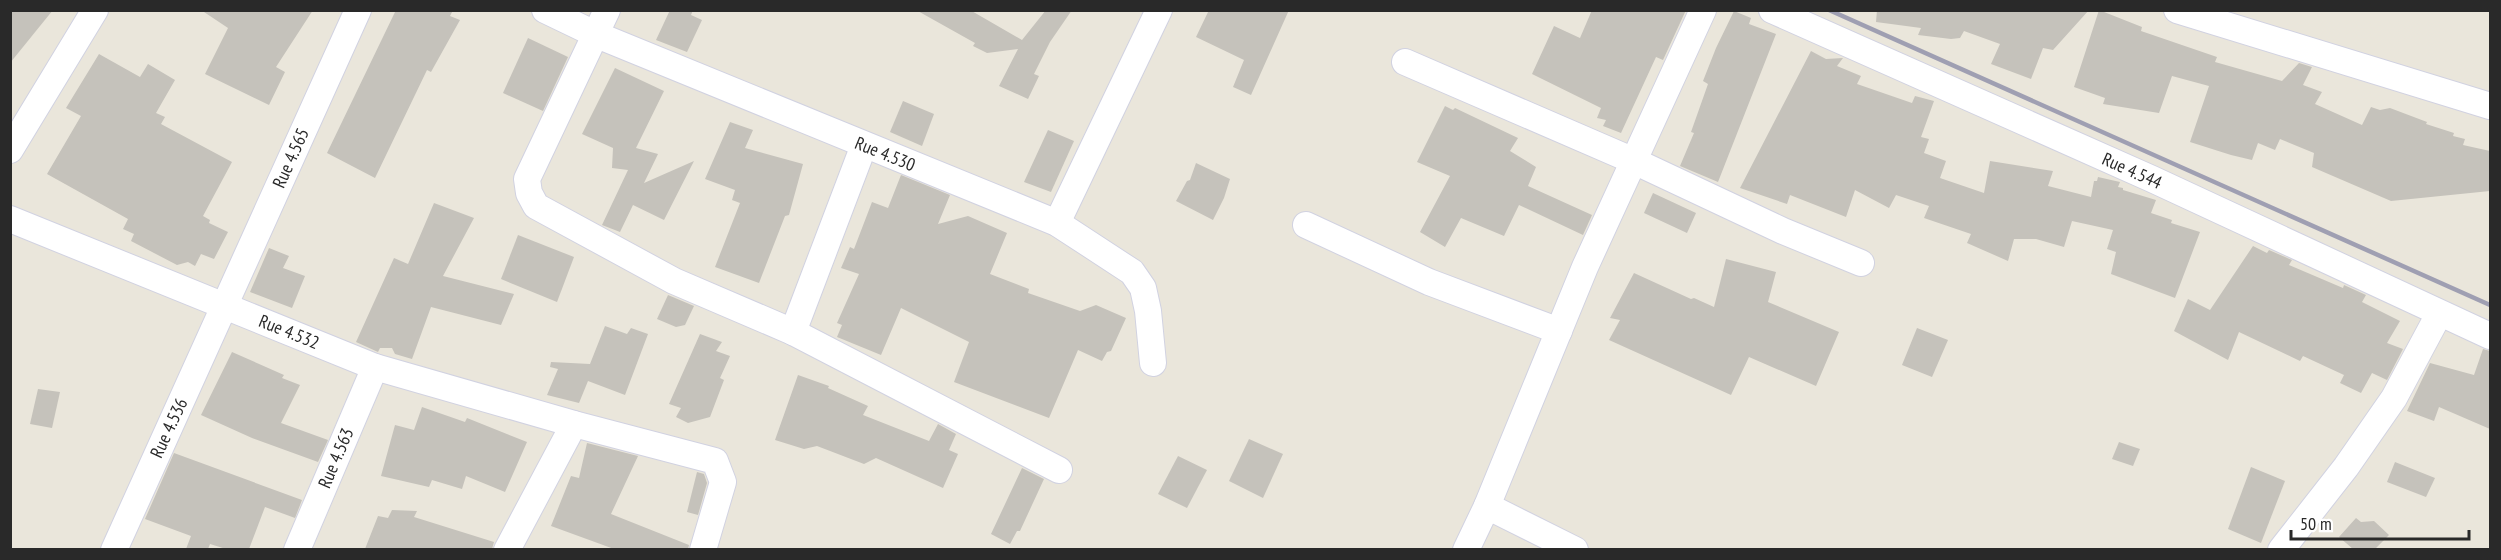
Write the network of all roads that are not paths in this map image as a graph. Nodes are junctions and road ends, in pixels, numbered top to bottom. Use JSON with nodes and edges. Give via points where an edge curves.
{"nodes":[{"id":1,"x":95,"y":10,"type":"edge"},
{"id":2,"x":357,"y":10,"type":"edge"},
{"id":3,"x":545,"y":10,"type":"edge"},
{"id":4,"x":607,"y":10,"type":"edge"},
{"id":5,"x":1159,"y":10,"type":"edge"},
{"id":6,"x":1703,"y":10,"type":"edge"},
{"id":7,"x":1772,"y":10,"type":"edge"},
{"id":8,"x":2177,"y":10,"type":"edge"},
{"id":9,"x":597,"y":34,"type":"junction"},
{"id":10,"x":1405,"y":62,"type":"dead end"},
{"id":11,"x":2490,"y":106,"type":"edge"},
{"id":12,"x":864,"y":145,"type":"junction"},
{"id":13,"x":10,"y":150,"type":"edge"},
{"id":14,"x":1634,"y":161,"type":"junction"},
{"id":15,"x":10,"y":219,"type":"edge"},
{"id":16,"x":1057,"y":224,"type":"junction"},
{"id":17,"x":1306,"y":225,"type":"dead end"},
{"id":18,"x":1861,"y":263,"type":"dead end"},
{"id":19,"x":225,"y":306,"type":"junction"},
{"id":20,"x":2439,"y":314,"type":"junction"},
{"id":21,"x":1559,"y":331,"type":"junction"},
{"id":22,"x":793,"y":332,"type":"junction"},
{"id":23,"x":2490,"y":336,"type":"edge"},
{"id":24,"x":1153,"y":363,"type":"dead end"},
{"id":25,"x":375,"y":367,"type":"junction"},
{"id":26,"x":574,"y":424,"type":"junction"},
{"id":27,"x":1059,"y":470,"type":"dead end"},
{"id":28,"x":1487,"y":506,"type":"junction"},
{"id":29,"x":114,"y":549,"type":"edge"},
{"id":30,"x":297,"y":549,"type":"edge"},
{"id":31,"x":507,"y":549,"type":"edge"},
{"id":32,"x":703,"y":549,"type":"edge"},
{"id":33,"x":1466,"y":549,"type":"edge"},
{"id":34,"x":1575,"y":549,"type":"edge"},
{"id":35,"x":2280,"y":549,"type":"edge"}],
"edges":[{"from":1,"to":13,"type":"street"},
{"from":2,"to":19,"type":"street","name":"Rue 4.565"},
{"from":3,"to":9,"type":"street","name":"Rue 4.530"},
{"from":4,"to":9,"type":"street"},
{"from":5,"to":16,"type":"street"},
{"from":6,"to":14,"type":"street"},
{"from":7,"to":20,"type":"street","name":"Rue 4.544","via":[[2152,179]]},
{"from":8,"to":11,"type":"street"},
{"from":9,"to":12,"type":"street","name":"Rue 4.530"},
{"from":9,"to":22,"type":"street","via":[[527,179],[536,206],[674,281]]},
{"from":10,"to":14,"type":"street"},
{"from":12,"to":16,"type":"street","name":"Rue 4.530"},
{"from":12,"to":22,"type":"street"},
{"from":14,"to":18,"type":"street"},
{"from":14,"to":21,"type":"street"},
{"from":15,"to":19,"type":"street","name":"Rue 4.532"},
{"from":16,"to":24,"type":"street","name":"Rue 4.530","via":[[1132,272],[1143,288]]},
{"from":17,"to":21,"type":"street","via":[[1429,282]]},
{"from":19,"to":25,"type":"street","name":"Rue 4.532"},
{"from":19,"to":29,"type":"street","name":"Rue 4.536"},
{"from":20,"to":23,"type":"street","name":"Rue 4.544"},
{"from":20,"to":35,"type":"street","via":[[2394,398],[2346,467]]},
{"from":21,"to":28,"type":"street"},
{"from":22,"to":27,"type":"street"},
{"from":25,"to":26,"type":"street","name":"Rue 4.532"},
{"from":25,"to":30,"type":"street","name":"Rue 4.563"},
{"from":26,"to":31,"type":"street"},
{"from":26,"to":32,"type":"street","name":"Rue 4.532","via":[[715,461],[723,482]]},
{"from":28,"to":33,"type":"street"},
{"from":28,"to":34,"type":"street"}]}
